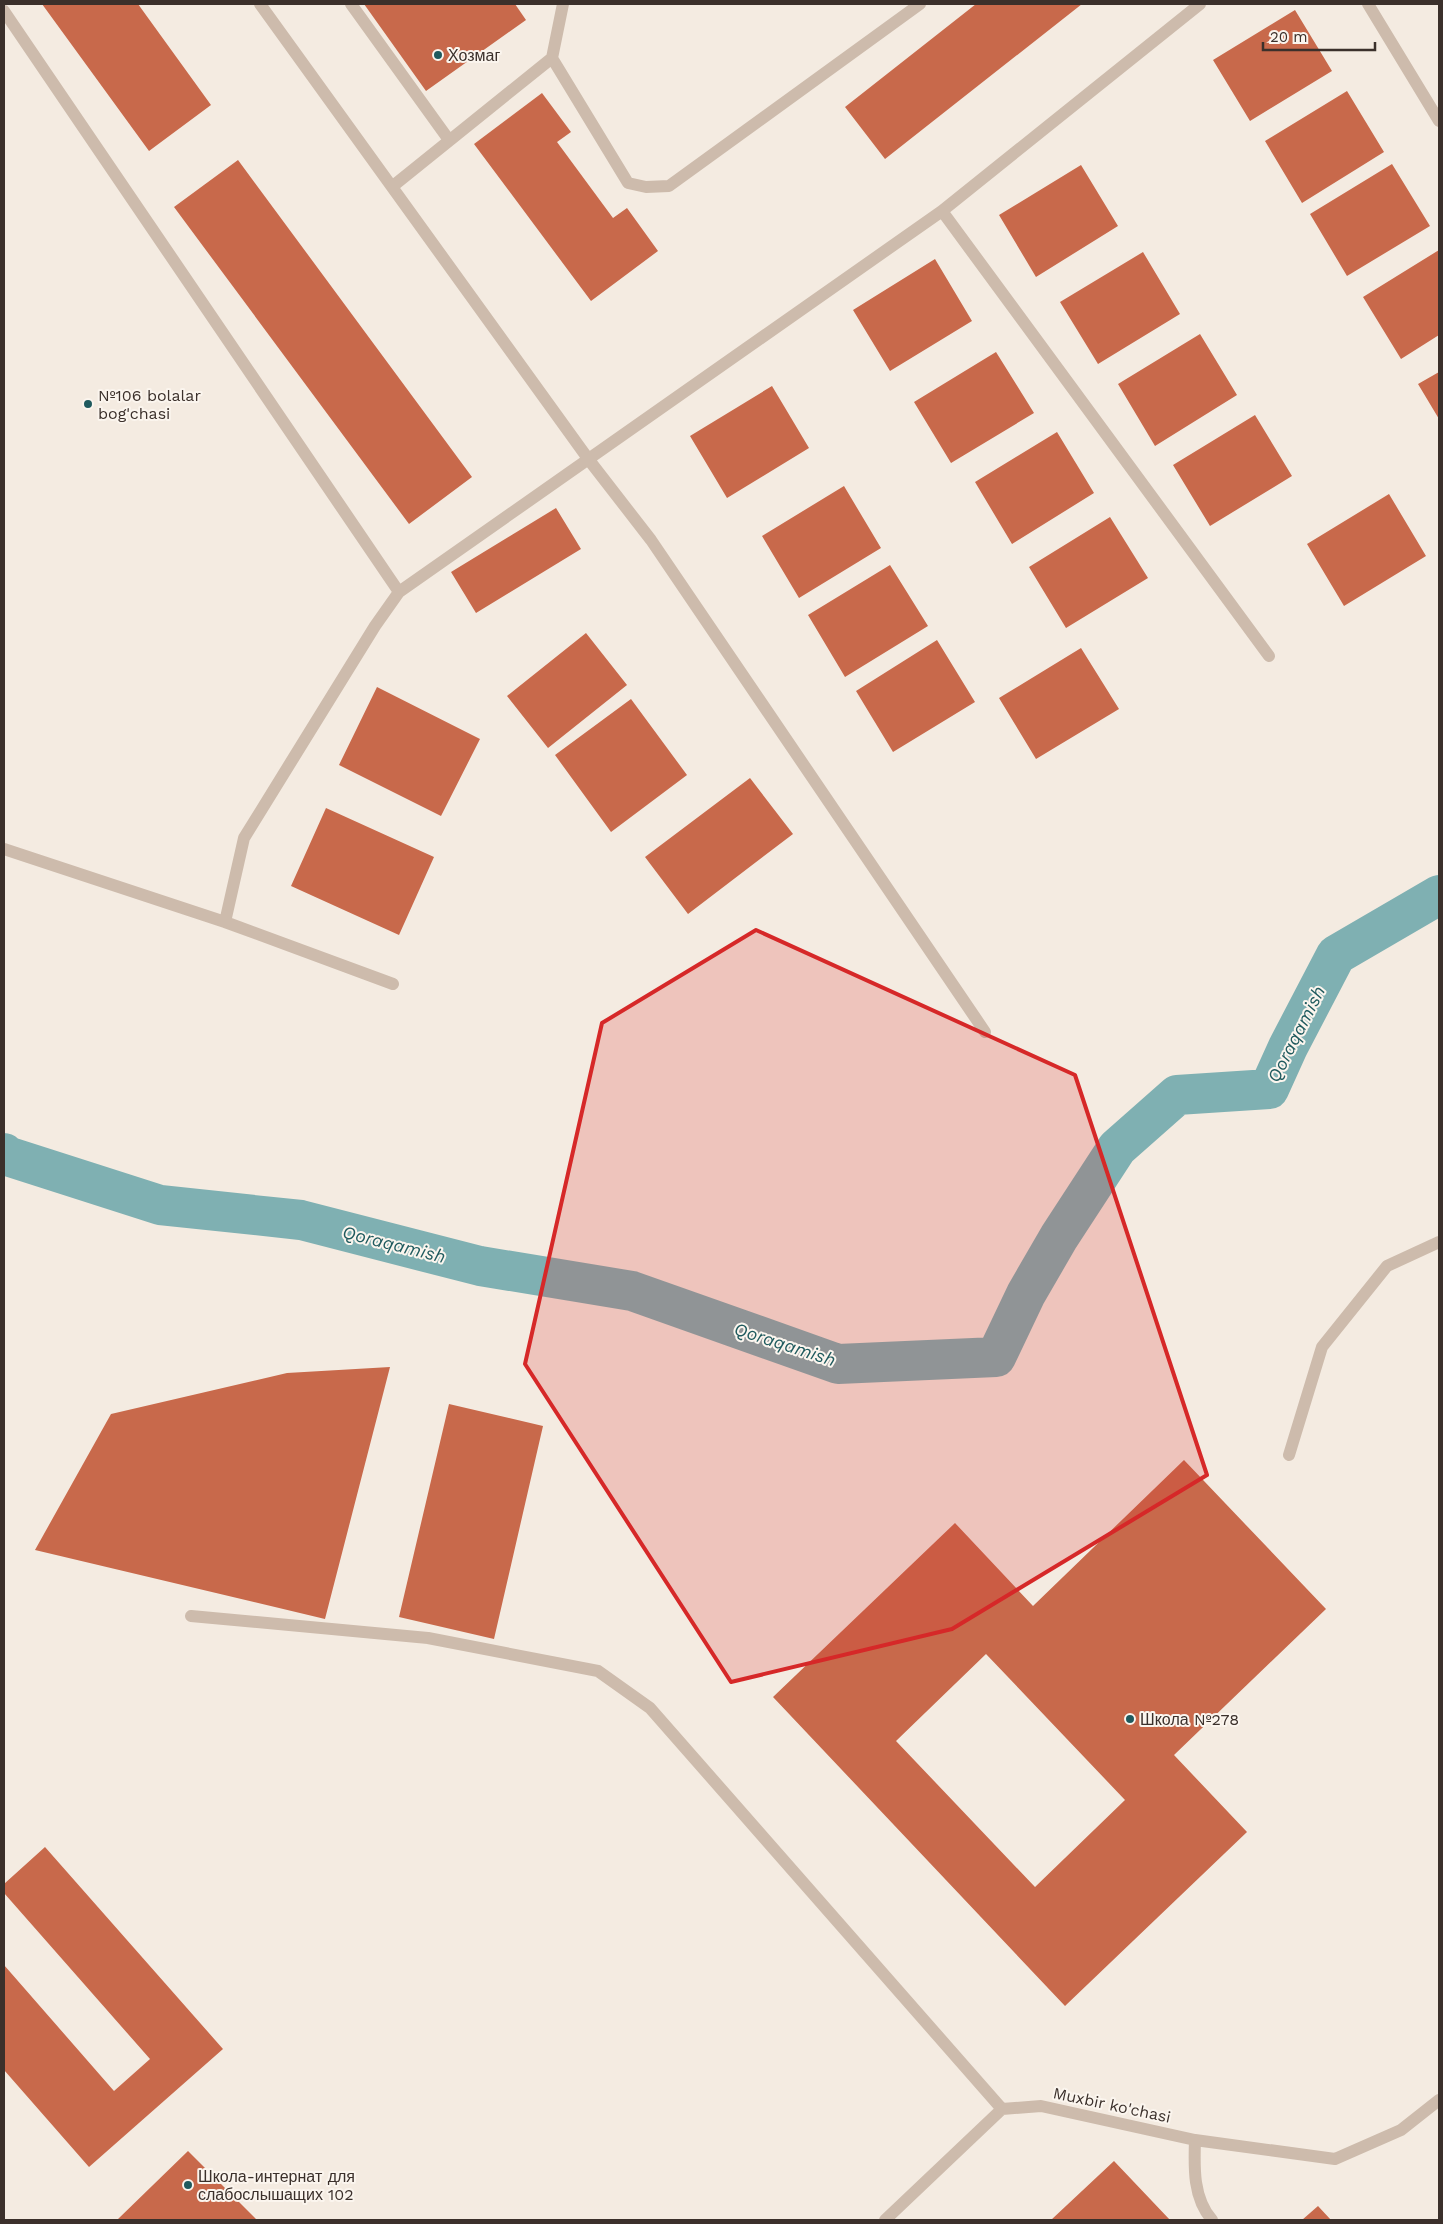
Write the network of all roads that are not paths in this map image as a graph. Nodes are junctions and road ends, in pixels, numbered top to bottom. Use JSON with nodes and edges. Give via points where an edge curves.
{"nodes":[{"id":1,"x":260,"y":4,"type":"edge"},
{"id":2,"x":351,"y":4,"type":"edge"},
{"id":3,"x":564,"y":4,"type":"edge"},
{"id":4,"x":920,"y":4,"type":"edge"},
{"id":5,"x":1200,"y":4,"type":"edge"},
{"id":6,"x":1368,"y":4,"type":"edge"},
{"id":7,"x":4,"y":11,"type":"edge"},
{"id":8,"x":552,"y":58,"type":"junction"},
{"id":9,"x":1439,"y":121,"type":"edge"},
{"id":10,"x":449,"y":140,"type":"junction"},
{"id":11,"x":393,"y":186,"type":"junction"},
{"id":12,"x":942,"y":211,"type":"junction"},
{"id":13,"x":590,"y":460,"type":"junction"},
{"id":14,"x":399,"y":592,"type":"junction"},
{"id":15,"x":1269,"y":656,"type":"dead end"},
{"id":16,"x":4,"y":849,"type":"edge"},
{"id":17,"x":225,"y":922,"type":"junction"},
{"id":18,"x":393,"y":984,"type":"dead end"},
{"id":19,"x":985,"y":1032,"type":"dead end"},
{"id":20,"x":1439,"y":1242,"type":"edge"},
{"id":21,"x":1289,"y":1455,"type":"dead end"},
{"id":22,"x":191,"y":1616,"type":"dead end"},
{"id":23,"x":1439,"y":2100,"type":"edge"},
{"id":24,"x":1002,"y":2109,"type":"junction"},
{"id":25,"x":1195,"y":2140,"type":"junction"},
{"id":26,"x":885,"y":2220,"type":"edge"},
{"id":27,"x":1212,"y":2220,"type":"edge"}],
"edges":[{"from":1,"to":11,"type":"street"},
{"from":2,"to":10,"type":"street"},
{"from":3,"to":8,"type":"street"},
{"from":4,"to":8,"type":"street","via":[[669,186],[646,187],[628,183]]},
{"from":5,"to":12,"type":"street"},
{"from":6,"to":9,"type":"street"},
{"from":7,"to":14,"type":"street"},
{"from":8,"to":10,"type":"street"},
{"from":10,"to":11,"type":"street"},
{"from":11,"to":13,"type":"street"},
{"from":12,"to":13,"type":"street"},
{"from":12,"to":15,"type":"street"},
{"from":13,"to":14,"type":"street"},
{"from":13,"to":19,"type":"street","via":[[651,540]]},
{"from":14,"to":17,"type":"street","via":[[244,838]]},
{"from":16,"to":17,"type":"street"},
{"from":17,"to":18,"type":"street"},
{"from":20,"to":21,"type":"street","via":[[1387,1266],[1322,1347]]},
{"from":22,"to":24,"type":"street","via":[[428,1638],[598,1671],[650,1708]]},
{"from":23,"to":25,"type":"street","name":"Muxbir ko'chasi","via":[[1401,2130],[1335,2159]]},
{"from":24,"to":25,"type":"street","name":"Muxbir ko'chasi","via":[[1041,2106]]},
{"from":24,"to":26,"type":"street"},
{"from":25,"to":27,"type":"street","via":[[1194,2177],[1206,2213]]}]}
